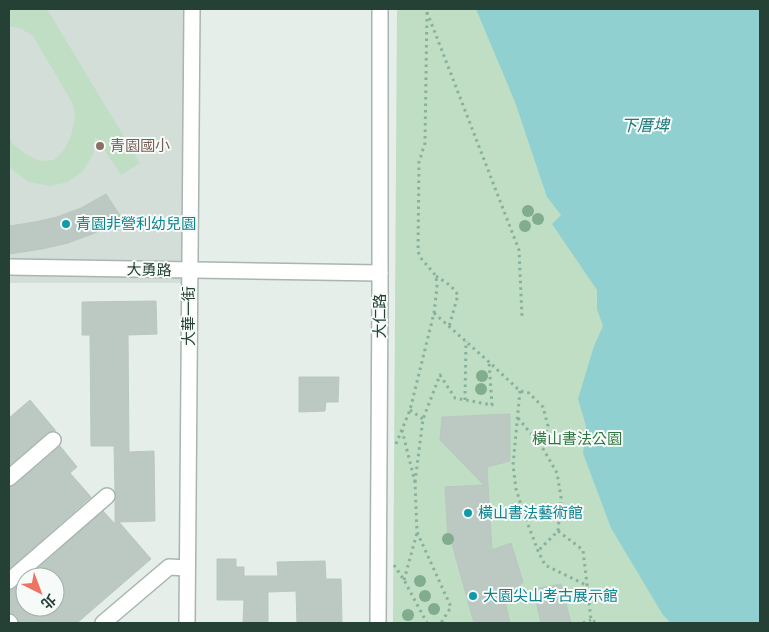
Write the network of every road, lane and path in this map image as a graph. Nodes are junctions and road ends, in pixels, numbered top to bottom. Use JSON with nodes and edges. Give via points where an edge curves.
{"nodes":[{"id":1,"x":192,"y":9,"type":"edge"},
{"id":2,"x":380,"y":9,"type":"edge"},
{"id":3,"x":426,"y":9,"type":"edge"},
{"id":4,"x":9,"y":267,"type":"edge"},
{"id":5,"x":190,"y":270,"type":"junction"},
{"id":6,"x":380,"y":273,"type":"junction"},
{"id":7,"x":436,"y":276,"type":"junction"},
{"id":8,"x":434,"y":313,"type":"junction"},
{"id":9,"x":522,"y":317,"type":"dead end"},
{"id":10,"x":450,"y":327,"type":"junction"},
{"id":11,"x":466,"y":341,"type":"junction"},
{"id":12,"x":490,"y":362,"type":"junction"},
{"id":13,"x":520,"y":392,"type":"junction"},
{"id":14,"x":466,"y":400,"type":"junction"},
{"id":15,"x":410,"y":410,"type":"junction"},
{"id":16,"x":518,"y":417,"type":"junction"},
{"id":17,"x":423,"y":419,"type":"junction"},
{"id":18,"x":402,"y":429,"type":"junction"},
{"id":19,"x":53,"y":440,"type":"dead end"},
{"id":20,"x":395,"y":446,"type":"dead end"},
{"id":21,"x":542,"y":447,"type":"junction"},
{"id":22,"x":9,"y":478,"type":"edge"},
{"id":23,"x":414,"y":482,"type":"junction"},
{"id":24,"x":107,"y":496,"type":"dead end"},
{"id":25,"x":558,"y":530,"type":"junction"},
{"id":26,"x":417,"y":532,"type":"junction"},
{"id":27,"x":538,"y":551,"type":"junction"},
{"id":28,"x":391,"y":560,"type":"dead end"},
{"id":29,"x":188,"y":568,"type":"junction"},
{"id":30,"x":404,"y":580,"type":"junction"},
{"id":31,"x":9,"y":581,"type":"edge"},
{"id":32,"x":588,"y":586,"type":"junction"},
{"id":33,"x":591,"y":620,"type":"junction"},
{"id":34,"x":103,"y":623,"type":"edge"},
{"id":35,"x":187,"y":623,"type":"edge"},
{"id":36,"x":378,"y":623,"type":"edge"},
{"id":37,"x":427,"y":623,"type":"edge"},
{"id":38,"x":441,"y":623,"type":"edge"},
{"id":39,"x":583,"y":623,"type":"edge"},
{"id":40,"x":597,"y":623,"type":"edge"}],
"edges":[{"from":1,"to":5,"type":"street","name":"大華一街"},
{"from":2,"to":6,"type":"street","name":"大仁路"},
{"from":3,"to":7,"type":"path","via":[[425,143],[419,162],[418,251]]},
{"from":3,"to":9,"type":"path","via":[[519,250]]},
{"from":4,"to":5,"type":"street","name":"大勇路"},
{"from":5,"to":6,"type":"street","name":"大勇路"},
{"from":5,"to":29,"type":"street","name":"大華一街"},
{"from":6,"to":36,"type":"street","name":"大仁路"},
{"from":7,"to":8,"type":"path"},
{"from":7,"to":10,"type":"path","via":[[458,295]]},
{"from":8,"to":10,"type":"path"},
{"from":8,"to":15,"type":"path"},
{"from":10,"to":11,"type":"path"},
{"from":11,"to":12,"type":"path"},
{"from":11,"to":14,"type":"path"},
{"from":12,"to":13,"type":"path"},
{"from":12,"to":14,"type":"path","via":[[492,405]]},
{"from":13,"to":16,"type":"path"},
{"from":13,"to":21,"type":"path","via":[[529,393],[543,407],[548,426]]},
{"from":14,"to":17,"type":"path","via":[[455,398],[440,375]]},
{"from":15,"to":17,"type":"path"},
{"from":15,"to":18,"type":"path"},
{"from":16,"to":21,"type":"path"},
{"from":16,"to":27,"type":"path","via":[[513,465],[516,489]]},
{"from":17,"to":23,"type":"path"},
{"from":18,"to":20,"type":"path"},
{"from":18,"to":23,"type":"path"},
{"from":19,"to":22,"type":"street"},
{"from":21,"to":25,"type":"path","via":[[557,472],[561,497]]},
{"from":23,"to":26,"type":"path"},
{"from":24,"to":31,"type":"street"},
{"from":25,"to":27,"type":"path"},
{"from":25,"to":32,"type":"path","via":[[583,550]]},
{"from":26,"to":30,"type":"path"},
{"from":26,"to":38,"type":"path","via":[[451,607]]},
{"from":27,"to":32,"type":"path","via":[[545,565]]},
{"from":28,"to":30,"type":"path"},
{"from":29,"to":34,"type":"street","via":[[169,568]]},
{"from":29,"to":35,"type":"street","name":"大華一街"},
{"from":30,"to":37,"type":"path"},
{"from":32,"to":33,"type":"path"},
{"from":33,"to":39,"type":"path"},
{"from":33,"to":40,"type":"path"}]}
